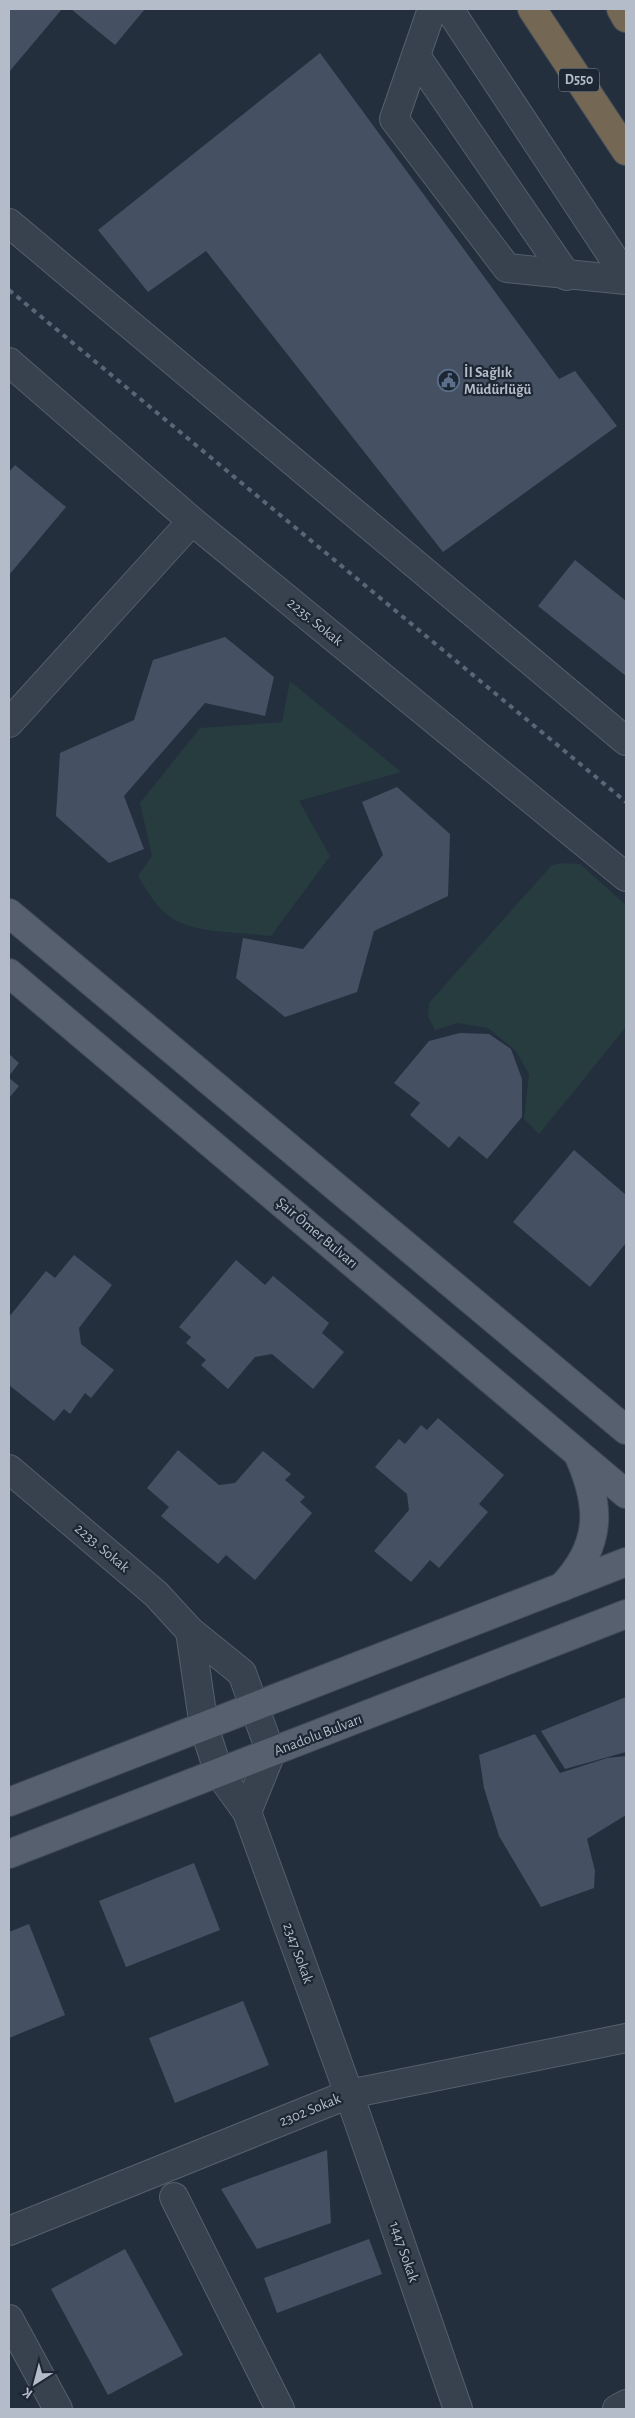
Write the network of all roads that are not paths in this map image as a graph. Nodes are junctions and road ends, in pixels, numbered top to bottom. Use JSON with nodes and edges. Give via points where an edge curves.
{"nodes":[{"id":1,"x":432,"y":9,"type":"edge"},
{"id":2,"x":449,"y":9,"type":"edge"},
{"id":3,"x":532,"y":9,"type":"edge"},
{"id":4,"x":620,"y":9,"type":"edge"},
{"id":5,"x":626,"y":18,"type":"edge"},
{"id":6,"x":416,"y":56,"type":"junction"},
{"id":7,"x":626,"y":151,"type":"edge"},
{"id":8,"x":9,"y":223,"type":"edge"},
{"id":9,"x":567,"y":276,"type":"junction"},
{"id":10,"x":626,"y":279,"type":"edge"},
{"id":11,"x":9,"y":362,"type":"edge"},
{"id":12,"x":192,"y":521,"type":"junction"},
{"id":13,"x":9,"y":723,"type":"edge"},
{"id":14,"x":626,"y":741,"type":"edge"},
{"id":15,"x":626,"y":876,"type":"edge"},
{"id":16,"x":9,"y":913,"type":"edge"},
{"id":17,"x":9,"y":973,"type":"edge"},
{"id":18,"x":626,"y":1430,"type":"edge"},
{"id":19,"x":578,"y":1453,"type":"junction"},
{"id":20,"x":9,"y":1470,"type":"edge"},
{"id":21,"x":626,"y":1494,"type":"edge"},
{"id":22,"x":626,"y":1562,"type":"edge"},
{"id":23,"x":562,"y":1587,"type":"junction"},
{"id":24,"x":626,"y":1614,"type":"edge"},
{"id":25,"x":190,"y":1631,"type":"junction"},
{"id":26,"x":256,"y":1707,"type":"junction"},
{"id":27,"x":204,"y":1727,"type":"junction"},
{"id":28,"x":271,"y":1753,"type":"junction"},
{"id":29,"x":219,"y":1773,"type":"junction"},
{"id":30,"x":9,"y":1802,"type":"edge"},
{"id":31,"x":247,"y":1812,"type":"junction"},
{"id":32,"x":9,"y":1854,"type":"edge"},
{"id":33,"x":626,"y":2038,"type":"edge"},
{"id":34,"x":349,"y":2094,"type":"junction"},
{"id":35,"x":174,"y":2197,"type":"dead end"},
{"id":36,"x":9,"y":2231,"type":"edge"},
{"id":37,"x":9,"y":2319,"type":"edge"},
{"id":38,"x":626,"y":2404,"type":"edge"},
{"id":39,"x":58,"y":2409,"type":"edge"},
{"id":40,"x":280,"y":2409,"type":"edge"},
{"id":41,"x":458,"y":2409,"type":"edge"},
{"id":42,"x":616,"y":2409,"type":"edge"}],
"edges":[{"from":1,"to":6,"type":"street"},
{"from":2,"to":10,"type":"street"},
{"from":3,"to":7,"type":"highway","number":"D550"},
{"from":4,"to":5,"type":"highway"},
{"from":6,"to":9,"type":"street"},
{"from":6,"to":9,"type":"street","via":[[394,119],[507,268]]},
{"from":8,"to":14,"type":"street"},
{"from":9,"to":10,"type":"street"},
{"from":11,"to":12,"type":"street","name":"2235. Sokak"},
{"from":12,"to":13,"type":"street"},
{"from":12,"to":15,"type":"street","name":"2235. Sokak"},
{"from":16,"to":18,"type":"main road"},
{"from":17,"to":19,"type":"main road","name":"Şair Ömer Bulvarı"},
{"from":19,"to":21,"type":"main road","name":"Şair Ömer Bulvarı"},
{"from":19,"to":23,"type":"main road","via":[[589,1479],[596,1513],[591,1543],[574,1575]]},
{"from":20,"to":25,"type":"street","name":"2233. Sokak","via":[[156,1594]]},
{"from":22,"to":23,"type":"main road"},
{"from":23,"to":26,"type":"main road"},
{"from":24,"to":28,"type":"main road","name":"Anadolu Bulvarı"},
{"from":25,"to":26,"type":"street","name":"2233. Sokak","via":[[242,1674]]},
{"from":25,"to":27,"type":"street"},
{"from":26,"to":27,"type":"main road"},
{"from":26,"to":28,"type":"street","name":"2233. Sokak"},
{"from":27,"to":29,"type":"street"},
{"from":27,"to":30,"type":"main road"},
{"from":28,"to":29,"type":"main road","name":"Anadolu Bulvarı"},
{"from":28,"to":31,"type":"street"},
{"from":29,"to":31,"type":"street","name":"2347 Sokak"},
{"from":29,"to":32,"type":"main road","name":"Anadolu Bulvarı"},
{"from":31,"to":34,"type":"street","name":"2347 Sokak"},
{"from":33,"to":34,"type":"street","name":"2302 Sokak"},
{"from":34,"to":36,"type":"street","name":"2302 Sokak"},
{"from":34,"to":41,"type":"street","name":"1447 Sokak"},
{"from":35,"to":40,"type":"street"},
{"from":37,"to":39,"type":"street"},
{"from":38,"to":42,"type":"street"}]}
